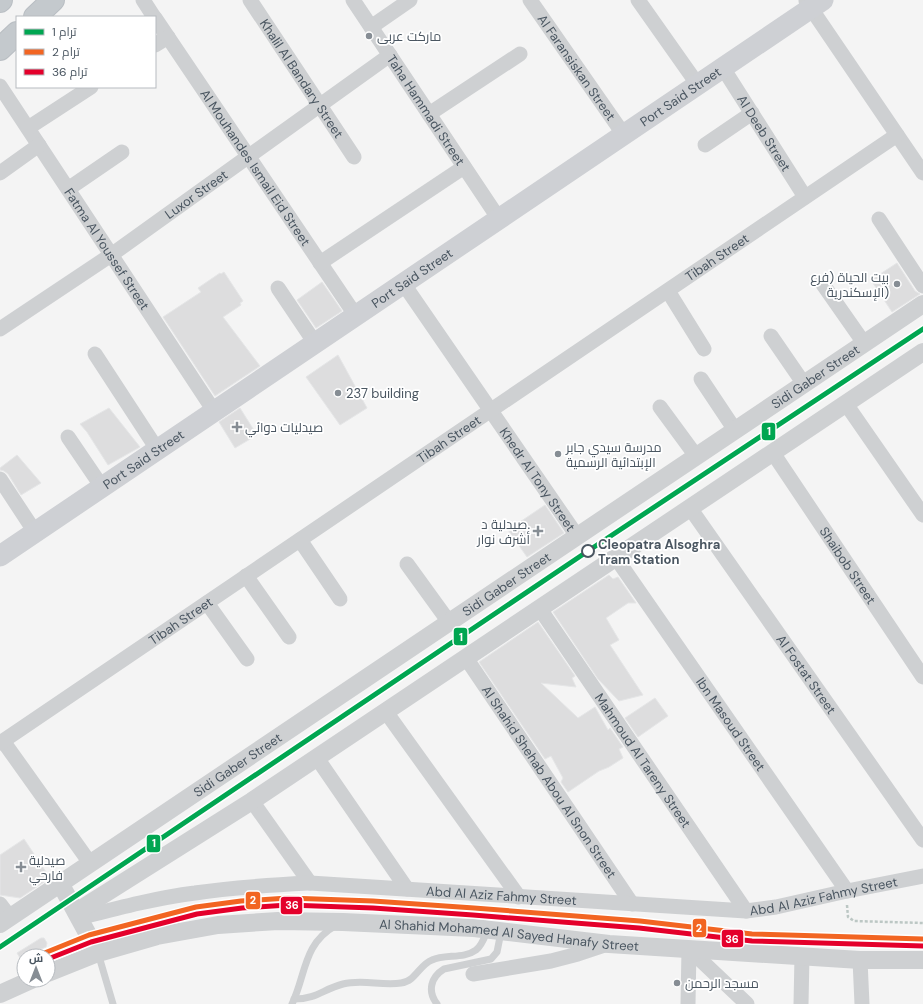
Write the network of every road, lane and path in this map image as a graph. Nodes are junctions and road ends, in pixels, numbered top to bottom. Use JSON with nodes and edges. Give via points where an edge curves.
{"nodes":[{"id":1,"x":53,"y":0,"type":"edge"},
{"id":2,"x":143,"y":0,"type":"edge"},
{"id":3,"x":250,"y":0,"type":"edge"},
{"id":4,"x":353,"y":0,"type":"edge"},
{"id":5,"x":410,"y":0,"type":"edge"},
{"id":6,"x":530,"y":0,"type":"edge"},
{"id":7,"x":638,"y":0,"type":"edge"},
{"id":8,"x":813,"y":3,"type":"edge"},
{"id":9,"x":36,"y":16,"type":"edge"},
{"id":10,"x":153,"y":16,"type":"edge"},
{"id":11,"x":156,"y":21,"type":"edge"},
{"id":12,"x":371,"y":27,"type":"junction"},
{"id":13,"x":16,"y":34,"type":"edge"},
{"id":14,"x":168,"y":37,"type":"junction"},
{"id":15,"x":156,"y":44,"type":"edge"},
{"id":16,"x":0,"y":49,"type":"edge"},
{"id":17,"x":520,"y":54,"type":"dead end"},
{"id":18,"x":390,"y":55,"type":"junction"},
{"id":19,"x":723,"y":68,"type":"junction"},
{"id":20,"x":698,"y":85,"type":"junction"},
{"id":21,"x":0,"y":86,"type":"edge"},
{"id":22,"x":89,"y":88,"type":"edge"},
{"id":23,"x":320,"y":105,"type":"junction"},
{"id":24,"x":752,"y":113,"type":"junction"},
{"id":25,"x":430,"y":114,"type":"junction"},
{"id":26,"x":28,"y":128,"type":"junction"},
{"id":27,"x":624,"y":135,"type":"junction"},
{"id":28,"x":897,"y":135,"type":"junction"},
{"id":29,"x":39,"y":145,"type":"junction"},
{"id":30,"x":705,"y":145,"type":"dead end"},
{"id":31,"x":122,"y":152,"type":"dead end"},
{"id":32,"x":248,"y":156,"type":"junction"},
{"id":33,"x":354,"y":157,"type":"dead end"},
{"id":34,"x":464,"y":167,"type":"junction"},
{"id":35,"x":0,"y":173,"type":"edge"},
{"id":36,"x":923,"y":173,"type":"edge"},
{"id":37,"x":68,"y":189,"type":"junction"},
{"id":38,"x":805,"y":197,"type":"junction"},
{"id":39,"x":499,"y":219,"type":"junction"},
{"id":40,"x":879,"y":219,"type":"dead end"},
{"id":41,"x":111,"y":255,"type":"junction"},
{"id":42,"x":320,"y":263,"type":"junction"},
{"id":43,"x":822,"y":283,"type":"dead end"},
{"id":44,"x":403,"y":284,"type":"junction"},
{"id":45,"x":923,"y":286,"type":"edge"},
{"id":46,"x":278,"y":288,"type":"dead end"},
{"id":47,"x":668,"y":290,"type":"junction"},
{"id":48,"x":923,"y":304,"type":"edge"},
{"id":49,"x":356,"y":316,"type":"junction"},
{"id":50,"x":0,"y":329,"type":"edge"},
{"id":51,"x":771,"y":336,"type":"dead end"},
{"id":52,"x":315,"y":343,"type":"junction"},
{"id":53,"x":864,"y":343,"type":"junction"},
{"id":54,"x":704,"y":349,"type":"dead end"},
{"id":55,"x":94,"y":354,"type":"dead end"},
{"id":56,"x":922,"y":354,"type":"edge"},
{"id":57,"x":701,"y":379,"type":"dead end"},
{"id":58,"x":804,"y":384,"type":"junction"},
{"id":59,"x":846,"y":404,"type":"junction"},
{"id":60,"x":660,"y":407,"type":"dead end"},
{"id":61,"x":490,"y":410,"type":"junction"},
{"id":62,"x":214,"y":411,"type":"junction"},
{"id":63,"x":735,"y":430,"type":"junction"},
{"id":64,"x":68,"y":437,"type":"dead end"},
{"id":65,"x":157,"y":449,"type":"junction"},
{"id":66,"x":773,"y":453,"type":"junction"},
{"id":67,"x":696,"y":456,"type":"junction"},
{"id":68,"x":0,"y":479,"type":"edge"},
{"id":69,"x":102,"y":487,"type":"junction"},
{"id":70,"x":690,"y":508,"type":"junction"},
{"id":71,"x":923,"y":515,"type":"edge"},
{"id":72,"x":35,"y":532,"type":"junction"},
{"id":73,"x":577,"y":536,"type":"junction"},
{"id":74,"x":300,"y":540,"type":"junction"},
{"id":75,"x":0,"y":556,"type":"edge"},
{"id":76,"x":616,"y":558,"type":"junction"},
{"id":77,"x":407,"y":564,"type":"dead end"},
{"id":78,"x":246,"y":576,"type":"junction"},
{"id":79,"x":340,"y":599,"type":"dead end"},
{"id":80,"x":207,"y":603,"type":"junction"},
{"id":81,"x":540,"y":609,"type":"junction"},
{"id":82,"x":449,"y":622,"type":"junction"},
{"id":83,"x":289,"y":637,"type":"dead end"},
{"id":84,"x":466,"y":658,"type":"junction"},
{"id":85,"x":247,"y":659,"type":"dead end"},
{"id":86,"x":923,"y":676,"type":"edge"},
{"id":87,"x":386,"y":712,"type":"junction"},
{"id":88,"x":2,"y":742,"type":"edge"},
{"id":89,"x":317,"y":758,"type":"junction"},
{"id":90,"x":252,"y":802,"type":"junction"},
{"id":91,"x":923,"y":840,"type":"edge"},
{"id":92,"x":90,"y":863,"type":"junction"},
{"id":93,"x":923,"y":876,"type":"edge"},
{"id":94,"x":60,"y":883,"type":"junction"},
{"id":95,"x":310,"y":883,"type":"junction"},
{"id":96,"x":407,"y":889,"type":"junction"},
{"id":97,"x":847,"y":891,"type":"junction"},
{"id":98,"x":519,"y":897,"type":"junction"},
{"id":99,"x":632,"y":904,"type":"junction"},
{"id":100,"x":746,"y":911,"type":"junction"},
{"id":101,"x":3,"y":915,"type":"edge"},
{"id":102,"x":78,"y":915,"type":"junction"},
{"id":103,"x":343,"y":922,"type":"junction"},
{"id":104,"x":923,"y":923,"type":"edge"},
{"id":105,"x":494,"y":930,"type":"junction"},
{"id":106,"x":609,"y":944,"type":"junction"},
{"id":107,"x":690,"y":949,"type":"junction"},
{"id":108,"x":98,"y":953,"type":"junction"},
{"id":109,"x":802,"y":956,"type":"junction"},
{"id":110,"x":860,"y":960,"type":"junction"},
{"id":111,"x":923,"y":960,"type":"edge"},
{"id":112,"x":56,"y":970,"type":"edge"},
{"id":113,"x":473,"y":974,"type":"dead end"},
{"id":114,"x":16,"y":987,"type":"edge"},
{"id":115,"x":0,"y":994,"type":"edge"},
{"id":116,"x":293,"y":1001,"type":"edge"},
{"id":117,"x":113,"y":1004,"type":"edge"},
{"id":118,"x":437,"y":1004,"type":"edge"},
{"id":119,"x":688,"y":1004,"type":"edge"},
{"id":120,"x":747,"y":1004,"type":"edge"},
{"id":121,"x":801,"y":1004,"type":"edge"},
{"id":122,"x":862,"y":1004,"type":"edge"}],
"edges":[{"from":1,"to":9,"type":"highway"},
{"from":2,"to":10,"type":"street","name":"Al Mouhandes Ismail Eid Street"},
{"from":3,"to":23,"type":"street","name":"Khalil Al Bandary Street"},
{"from":4,"to":12,"type":"street","name":"Taha Hammadi Street"},
{"from":5,"to":12,"type":"street"},
{"from":6,"to":27,"type":"street","name":"Al Faransiskan Street"},
{"from":7,"to":20,"type":"street"},
{"from":8,"to":19,"type":"main road","name":"Port Said Street"},
{"from":8,"to":28,"type":"street"},
{"from":11,"to":14,"type":"street","name":"Al Mouhandes Ismail Eid Street"},
{"from":12,"to":18,"type":"street","name":"Taha Hammadi Street"},
{"from":13,"to":16,"type":"highway"},
{"from":14,"to":15,"type":"street"},
{"from":14,"to":32,"type":"street","name":"Al Mouhandes Ismail Eid Street"},
{"from":17,"to":25,"type":"street"},
{"from":18,"to":23,"type":"street","name":"Luxor Street"},
{"from":18,"to":25,"type":"street","name":"Taha Hammadi Street"},
{"from":19,"to":20,"type":"main road","name":"Port Said Street"},
{"from":19,"to":24,"type":"street","name":"Al Deeb Street"},
{"from":20,"to":27,"type":"main road","name":"Port Said Street"},
{"from":21,"to":26,"type":"street","name":"Fatma Al Youssef Street"},
{"from":22,"to":26,"type":"street"},
{"from":23,"to":32,"type":"street","name":"Luxor Street"},
{"from":23,"to":33,"type":"street","name":"Khalil Al Bandary Street"},
{"from":24,"to":30,"type":"street"},
{"from":24,"to":38,"type":"street","name":"Al Deeb Street"},
{"from":25,"to":34,"type":"street","name":"Taha Hammadi Street"},
{"from":26,"to":29,"type":"street","name":"Fatma Al Youssef Street"},
{"from":27,"to":39,"type":"main road","name":"Port Said Street"},
{"from":28,"to":36,"type":"street"},
{"from":28,"to":38,"type":"street","name":"Tibah Street"},
{"from":29,"to":35,"type":"street"},
{"from":29,"to":37,"type":"street","name":"Fatma Al Youssef Street"},
{"from":31,"to":37,"type":"street"},
{"from":32,"to":41,"type":"street","name":"Luxor Street"},
{"from":32,"to":42,"type":"street","name":"Al Mouhandes Ismail Eid Street"},
{"from":34,"to":39,"type":"street","name":"Taha Hammadi Street"},
{"from":34,"to":42,"type":"street"},
{"from":37,"to":41,"type":"street","name":"Fatma Al Youssef Street"},
{"from":38,"to":47,"type":"street","name":"Tibah Street"},
{"from":39,"to":44,"type":"main road","name":"Port Said Street"},
{"from":40,"to":45,"type":"street"},
{"from":41,"to":50,"type":"street","name":"Luxor Street"},
{"from":41,"to":62,"type":"street","name":"Fatma Al Youssef Street"},
{"from":42,"to":49,"type":"street","name":"Al Mouhandes Ismail Eid Street"},
{"from":43,"to":53,"type":"street"},
{"from":44,"to":49,"type":"main road","name":"Port Said Street"},
{"from":44,"to":61,"type":"street","name":"Khedr Al Tony Street"},
{"from":46,"to":52,"type":"street"},
{"from":47,"to":54,"type":"street"},
{"from":47,"to":61,"type":"street","name":"Tibah Street"},
{"from":48,"to":53,"type":"street","name":"Sidi Gaber Street"},
{"from":49,"to":52,"type":"main road","name":"Port Said Street"},
{"from":51,"to":58,"type":"street"},
{"from":52,"to":62,"type":"main road","name":"Port Said Street"},
{"from":53,"to":58,"type":"street","name":"Sidi Gaber Street"},
{"from":55,"to":65,"type":"street"},
{"from":56,"to":59,"type":"street"},
{"from":57,"to":63,"type":"street"},
{"from":58,"to":63,"type":"street","name":"Sidi Gaber Street"},
{"from":59,"to":66,"type":"street"},
{"from":59,"to":71,"type":"street"},
{"from":60,"to":67,"type":"street"},
{"from":61,"to":73,"type":"street","name":"Khedr Al Tony Street"},
{"from":61,"to":74,"type":"street","name":"Tibah Street"},
{"from":62,"to":65,"type":"main road","name":"Port Said Street"},
{"from":63,"to":67,"type":"street","name":"Sidi Gaber Street"},
{"from":64,"to":69,"type":"street"},
{"from":65,"to":69,"type":"main road","name":"Port Said Street"},
{"from":66,"to":70,"type":"street"},
{"from":66,"to":86,"type":"street","name":"Shaibob Street"},
{"from":67,"to":73,"type":"street","name":"Sidi Gaber Street"},
{"from":68,"to":72,"type":"street"},
{"from":69,"to":72,"type":"main road","name":"Port Said Street"},
{"from":70,"to":76,"type":"street"},
{"from":70,"to":91,"type":"street","name":"Al Fostat Street"},
{"from":72,"to":75,"type":"main road","name":"Port Said Street"},
{"from":73,"to":82,"type":"street","name":"Sidi Gaber Street"},
{"from":74,"to":78,"type":"street","name":"Tibah Street"},
{"from":74,"to":79,"type":"street"},
{"from":76,"to":81,"type":"street"},
{"from":76,"to":97,"type":"street","name":"Ibn Masoud Street"},
{"from":77,"to":82,"type":"street"},
{"from":78,"to":80,"type":"street","name":"Tibah Street"},
{"from":78,"to":83,"type":"street"},
{"from":80,"to":85,"type":"street"},
{"from":80,"to":88,"type":"street","name":"Tibah Street"},
{"from":81,"to":84,"type":"street"},
{"from":81,"to":100,"type":"street","name":"Mahmoud Al Tareny Street"},
{"from":82,"to":92,"type":"street","name":"Sidi Gaber Street"},
{"from":84,"to":87,"type":"street"},
{"from":84,"to":99,"type":"street","name":"Al Shahid Shehab Abou Al Snon Street"},
{"from":87,"to":89,"type":"street"},
{"from":87,"to":98,"type":"street"},
{"from":88,"to":92,"type":"street"},
{"from":89,"to":90,"type":"street"},
{"from":89,"to":96,"type":"street"},
{"from":90,"to":95,"type":"street"},
{"from":90,"to":102,"type":"street"},
{"from":92,"to":94,"type":"street","name":"Sidi Gaber Street"},
{"from":93,"to":97,"type":"street","name":"Abd Al Aziz Fahmy Street"},
{"from":94,"to":101,"type":"street","name":"Sidi Gaber Street"},
{"from":94,"to":102,"type":"street"},
{"from":95,"to":96,"type":"street","name":"Abd Al Aziz Fahmy Street"},
{"from":95,"to":102,"type":"street","name":"Abd Al Aziz Fahmy Street","via":[[194,893]]},
{"from":96,"to":98,"type":"street","name":"Abd Al Aziz Fahmy Street"},
{"from":97,"to":100,"type":"street","name":"Abd Al Aziz Fahmy Street"},
{"from":97,"to":104,"type":"path","via":[[847,915],[851,920]]},
{"from":98,"to":99,"type":"street","name":"Abd Al Aziz Fahmy Street"},
{"from":99,"to":100,"type":"street","name":"Abd Al Aziz Fahmy Street"},
{"from":102,"to":108,"type":"street"},
{"from":103,"to":105,"type":"street","name":"Al Shahid Mohamed Al Sayed Hanafy Street"},
{"from":103,"to":108,"type":"street","name":"Al Shahid Mohamed Al Sayed Hanafy Street","via":[[278,921],[218,925],[157,936]]},
{"from":103,"to":116,"type":"lane","via":[[321,937],[313,947]]},
{"from":105,"to":106,"type":"street","name":"Al Shahid Mohamed Al Sayed Hanafy Street"},
{"from":105,"to":116,"type":"lane","via":[[475,951],[432,960],[408,981],[353,982],[316,996]]},
{"from":105,"to":118,"type":"lane","via":[[498,952],[495,956],[438,972],[431,985],[431,993]]},
{"from":106,"to":107,"type":"street","name":"Al Shahid Mohamed Al Sayed Hanafy Street"},
{"from":106,"to":113,"type":"street","via":[[551,961]]},
{"from":107,"to":109,"type":"street","name":"Al Shahid Mohamed Al Sayed Hanafy Street"},
{"from":107,"to":119,"type":"street"},
{"from":107,"to":120,"type":"street"},
{"from":108,"to":112,"type":"street","name":"Al Shahid Mohamed Al Sayed Hanafy Street"},
{"from":108,"to":117,"type":"lane"},
{"from":109,"to":110,"type":"street","name":"Al Shahid Mohamed Al Sayed Hanafy Street"},
{"from":109,"to":121,"type":"street"},
{"from":110,"to":111,"type":"street","name":"Al Shahid Mohamed Al Sayed Hanafy Street"},
{"from":110,"to":122,"type":"street"},
{"from":114,"to":115,"type":"street"}]}
